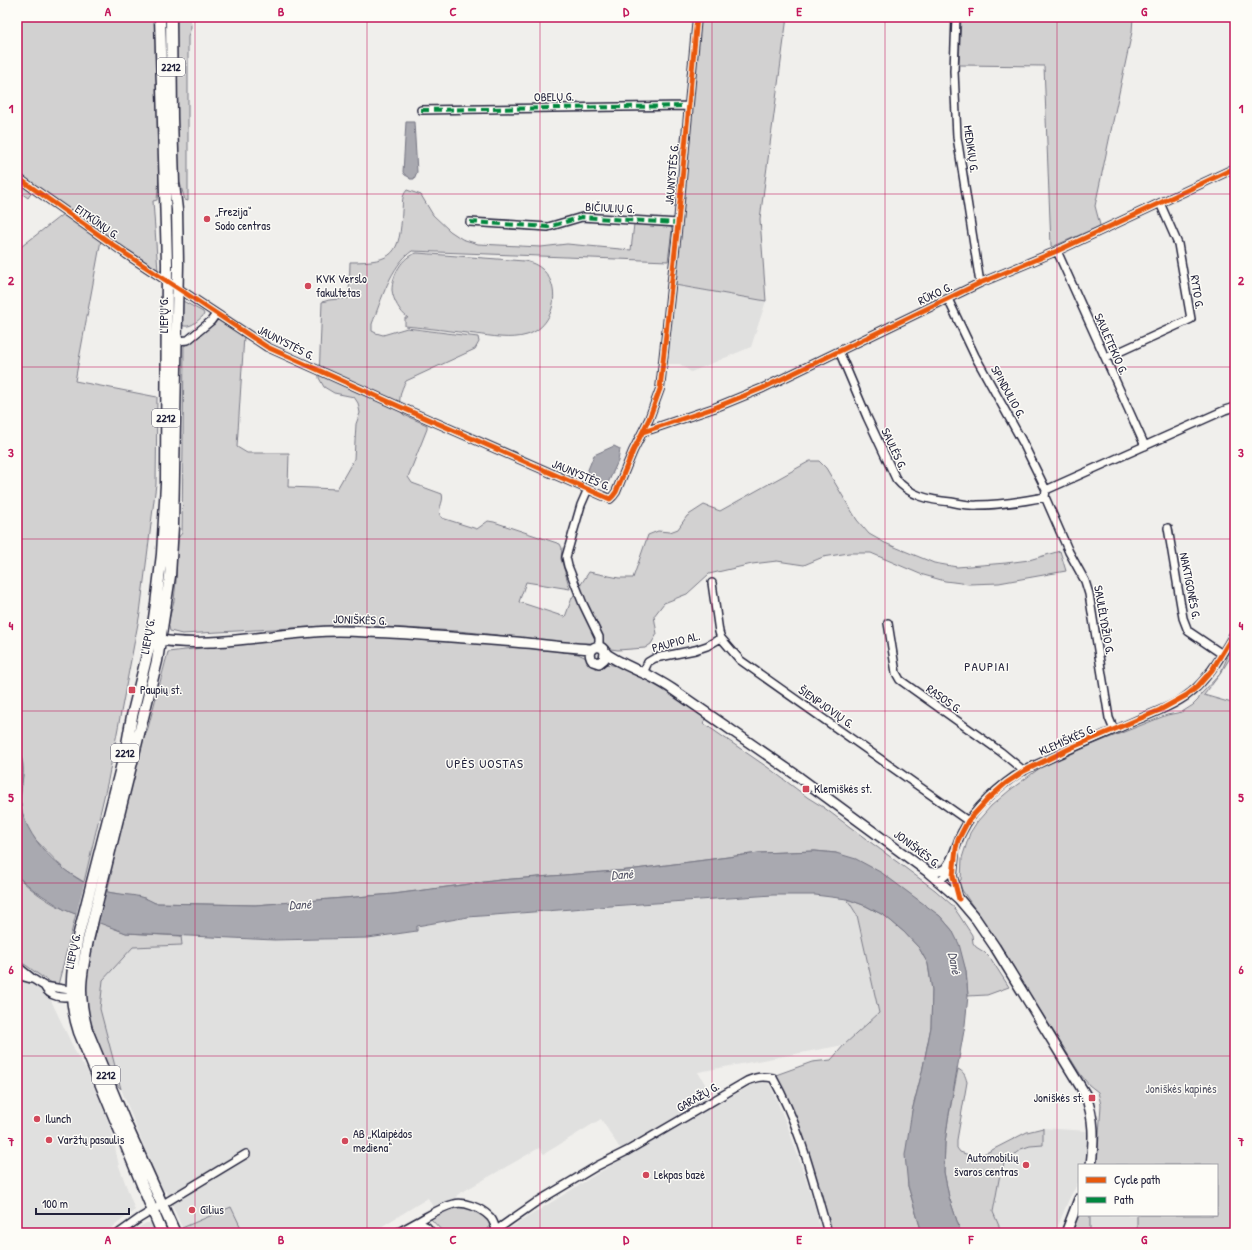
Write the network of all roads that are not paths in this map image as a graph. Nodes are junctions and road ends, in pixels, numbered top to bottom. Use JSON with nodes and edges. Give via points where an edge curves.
{"nodes":[{"id":1,"x":160,"y":17,"type":"edge"},
{"id":2,"x":171,"y":17,"type":"edge"},
{"id":3,"x":697,"y":17,"type":"edge"},
{"id":4,"x":956,"y":17,"type":"edge"},
{"id":5,"x":688,"y":106,"type":"junction"},
{"id":6,"x":421,"y":110,"type":"dead end"},
{"id":7,"x":1235,"y":168,"type":"edge"},
{"id":8,"x":17,"y":178,"type":"edge"},
{"id":9,"x":1160,"y":203,"type":"junction"},
{"id":10,"x":470,"y":222,"type":"dead end"},
{"id":11,"x":678,"y":223,"type":"junction"},
{"id":12,"x":1057,"y":250,"type":"junction"},
{"id":13,"x":167,"y":281,"type":"junction"},
{"id":14,"x":980,"y":283,"type":"junction"},
{"id":15,"x":178,"y":288,"type":"junction"},
{"id":16,"x":948,"y":299,"type":"junction"},
{"id":17,"x":216,"y":314,"type":"junction"},
{"id":18,"x":177,"y":341,"type":"junction"},
{"id":19,"x":839,"y":351,"type":"junction"},
{"id":20,"x":1106,"y":358,"type":"junction"},
{"id":21,"x":1235,"y":407,"type":"edge"},
{"id":22,"x":643,"y":432,"type":"junction"},
{"id":23,"x":1145,"y":446,"type":"junction"},
{"id":24,"x":588,"y":489,"type":"junction"},
{"id":25,"x":1045,"y":494,"type":"junction"},
{"id":26,"x":1168,"y":528,"type":"dead end"},
{"id":27,"x":712,"y":584,"type":"dead end"},
{"id":28,"x":888,"y":623,"type":"dead end"},
{"id":29,"x":1235,"y":632,"type":"edge"},
{"id":30,"x":150,"y":638,"type":"junction"},
{"id":31,"x":721,"y":638,"type":"junction"},
{"id":32,"x":161,"y":640,"type":"junction"},
{"id":33,"x":598,"y":653,"type":"junction"},
{"id":34,"x":1222,"y":654,"type":"junction"},
{"id":35,"x":643,"y":673,"type":"junction"},
{"id":36,"x":1114,"y":730,"type":"junction"},
{"id":37,"x":1024,"y":771,"type":"junction"},
{"id":38,"x":968,"y":821,"type":"junction"},
{"id":39,"x":956,"y":848,"type":"junction"},
{"id":40,"x":944,"y":869,"type":"junction"},
{"id":41,"x":953,"y":869,"type":"junction"},
{"id":42,"x":928,"y":872,"type":"junction"},
{"id":43,"x":939,"y":881,"type":"junction"},
{"id":44,"x":958,"y":899,"type":"junction"},
{"id":45,"x":17,"y":966,"type":"edge"},
{"id":46,"x":17,"y":975,"type":"edge"},
{"id":47,"x":33,"y":979,"type":"junction"},
{"id":48,"x":76,"y":993,"type":"junction"},
{"id":49,"x":246,"y":1154,"type":"dead end"},
{"id":50,"x":1091,"y":1164,"type":"edge"},
{"id":51,"x":1078,"y":1202,"type":"edge"},
{"id":52,"x":162,"y":1204,"type":"junction"},
{"id":53,"x":153,"y":1210,"type":"junction"},
{"id":54,"x":417,"y":1222,"type":"junction"},
{"id":55,"x":494,"y":1231,"type":"edge"},
{"id":56,"x":119,"y":1233,"type":"edge"},
{"id":57,"x":162,"y":1233,"type":"edge"},
{"id":58,"x":175,"y":1233,"type":"edge"},
{"id":59,"x":397,"y":1233,"type":"edge"},
{"id":60,"x":432,"y":1233,"type":"edge"},
{"id":61,"x":828,"y":1233,"type":"edge"},
{"id":62,"x":1066,"y":1233,"type":"edge"}],
"edges":[{"from":1,"to":13,"type":"main road","name":"LIEPŲ G.","number":"2212"},
{"from":2,"to":15,"type":"main road","name":"LIEPŲ G.","number":"2212"},
{"from":3,"to":5,"type":"street","name":"JAUNYSTĖS G."},
{"from":4,"to":14,"type":"street","name":"MEDIKIŲ G.","via":[[954,71],[957,137]]},
{"from":5,"to":6,"type":"street","name":"OBELŲ G."},
{"from":5,"to":11,"type":"street","name":"JAUNYSTĖS G."},
{"from":7,"to":9,"type":"street","name":"RŪKO G."},
{"from":8,"to":13,"type":"street","name":"EITKŪNŲ G."},
{"from":9,"to":12,"type":"street","name":"RŪKO G."},
{"from":9,"to":20,"type":"street","name":"RYTO G.","via":[[1178,244],[1191,319]]},
{"from":10,"to":11,"type":"street","name":"BIČIULIŲ G.","via":[[548,227],[582,217]]},
{"from":11,"to":22,"type":"street","name":"JAUNYSTĖS G.","via":[[660,388]]},
{"from":12,"to":14,"type":"street","name":"RŪKO G."},
{"from":12,"to":20,"type":"street","name":"SAULĖTEKIO G."},
{"from":13,"to":15,"type":"street","name":"JAUNYSTĖS G."},
{"from":13,"to":30,"type":"main road","name":"LIEPŲ G.","number":"2212","via":[[165,491],[162,554]]},
{"from":14,"to":16,"type":"street","name":"RŪKO G."},
{"from":15,"to":17,"type":"street","name":"JAUNYSTĖS G."},
{"from":15,"to":18,"type":"main road","name":"LIEPŲ G.","number":"2212"},
{"from":16,"to":19,"type":"street","name":"RŪKO G."},
{"from":16,"to":25,"type":"street","name":"SPINDULIO G.","via":[[965,338],[1022,441]]},
{"from":17,"to":18,"type":"street","via":[[188,340]]},
{"from":17,"to":24,"type":"street","name":"JAUNYSTĖS G.","via":[[267,347]]},
{"from":18,"to":32,"type":"main road","name":"LIEPŲ G.","number":"2212","via":[[172,548]]},
{"from":19,"to":22,"type":"street","name":"RŪKO G.","via":[[763,388]]},
{"from":19,"to":25,"type":"street","name":"SAULĖS G.","via":[[896,479],[906,489],[926,498],[976,506],[1008,503]]},
{"from":20,"to":23,"type":"street","name":"SAULĖTEKIO G."},
{"from":21,"to":23,"type":"street","name":"SAULĖS G."},
{"from":22,"to":24,"type":"street","name":"JAUNYSTĖS G.","via":[[613,496],[610,499]]},
{"from":23,"to":25,"type":"street","name":"SAULĖS G."},
{"from":24,"to":33,"type":"street","via":[[566,557],[582,604],[599,637]]},
{"from":25,"to":36,"type":"street","name":"SAULĖLYDŽIO G.","via":[[1089,594]]},
{"from":26,"to":34,"type":"street","name":"NAKTIGONĖS G.","via":[[1183,618],[1188,631]]},
{"from":27,"to":31,"type":"street","name":"ŠIENPJOVIŲ G."},
{"from":28,"to":37,"type":"street","name":"RASOS G.","via":[[896,673],[900,680]]},
{"from":29,"to":34,"type":"street","name":"KLEMIŠKĖS G."},
{"from":30,"to":32,"type":"main road","name":"JONIŠKĖS G."},
{"from":30,"to":48,"type":"main road","name":"LIEPŲ G.","number":"2212","via":[[127,744],[78,937],[74,958]]},
{"from":31,"to":35,"type":"street","name":"PAUPIO AL.","via":[[695,650],[655,658],[648,662]]},
{"from":31,"to":38,"type":"street","name":"ŠIENPJOVIŲ G.","via":[[740,660]]},
{"from":32,"to":33,"type":"main road","name":"JONIŠKĖS G.","via":[[202,642],[343,631],[532,644]]},
{"from":32,"to":48,"type":"main road","name":"LIEPŲ G.","number":"2212"},
{"from":33,"to":35,"type":"main road","name":"JONIŠKĖS G."},
{"from":34,"to":36,"type":"street","name":"KLEMIŠKĖS G.","via":[[1212,670],[1187,696]]},
{"from":35,"to":42,"type":"main road","name":"JONIŠKĖS G.","via":[[672,689],[792,772]]},
{"from":36,"to":37,"type":"street","name":"KLEMIŠKĖS G."},
{"from":37,"to":38,"type":"street","name":"KLEMIŠKĖS G.","via":[[989,798]]},
{"from":38,"to":39,"type":"street","name":"KLEMIŠKĖS G."},
{"from":39,"to":40,"type":"street","name":"KLEMIŠKĖS G."},
{"from":39,"to":41,"type":"street","name":"KLEMIŠKĖS G."},
{"from":40,"to":42,"type":"street","via":[[939,872]]},
{"from":40,"to":43,"type":"street","name":"KLEMIŠKĖS G."},
{"from":41,"to":43,"type":"street"},
{"from":41,"to":44,"type":"street","name":"KLEMIŠKĖS G."},
{"from":42,"to":43,"type":"main road","name":"JONIŠKĖS G."},
{"from":43,"to":44,"type":"main road","name":"JONIŠKĖS G."},
{"from":44,"to":50,"type":"main road","name":"JONIŠKĖS G.","via":[[976,919],[995,947],[1085,1094],[1094,1131]]},
{"from":45,"to":47,"type":"street"},
{"from":46,"to":47,"type":"street"},
{"from":47,"to":48,"type":"street","via":[[44,986]]},
{"from":48,"to":52,"type":"main road","name":"LIEPŲ G.","number":"2212","via":[[87,1030]]},
{"from":48,"to":53,"type":"main road","name":"LIEPŲ G.","number":"2212","via":[[74,1016],[79,1032]]},
{"from":49,"to":52,"type":"street"},
{"from":51,"to":62,"type":"main road"},
{"from":52,"to":53,"type":"street"},
{"from":52,"to":58,"type":"main road","name":"LIEPŲ G.","number":"2212"},
{"from":53,"to":56,"type":"street"},
{"from":53,"to":57,"type":"main road","name":"LIEPŲ G.","number":"2212"},
{"from":54,"to":55,"type":"street","name":"GARAŽŲ G.","via":[[458,1203],[488,1215]]},
{"from":54,"to":59,"type":"street","name":"GARAŽŲ G."},
{"from":54,"to":60,"type":"street"},
{"from":55,"to":61,"type":"street","name":"GARAŽŲ G.","via":[[596,1166],[627,1151],[747,1081],[763,1076],[772,1078],[793,1122]]}]}
